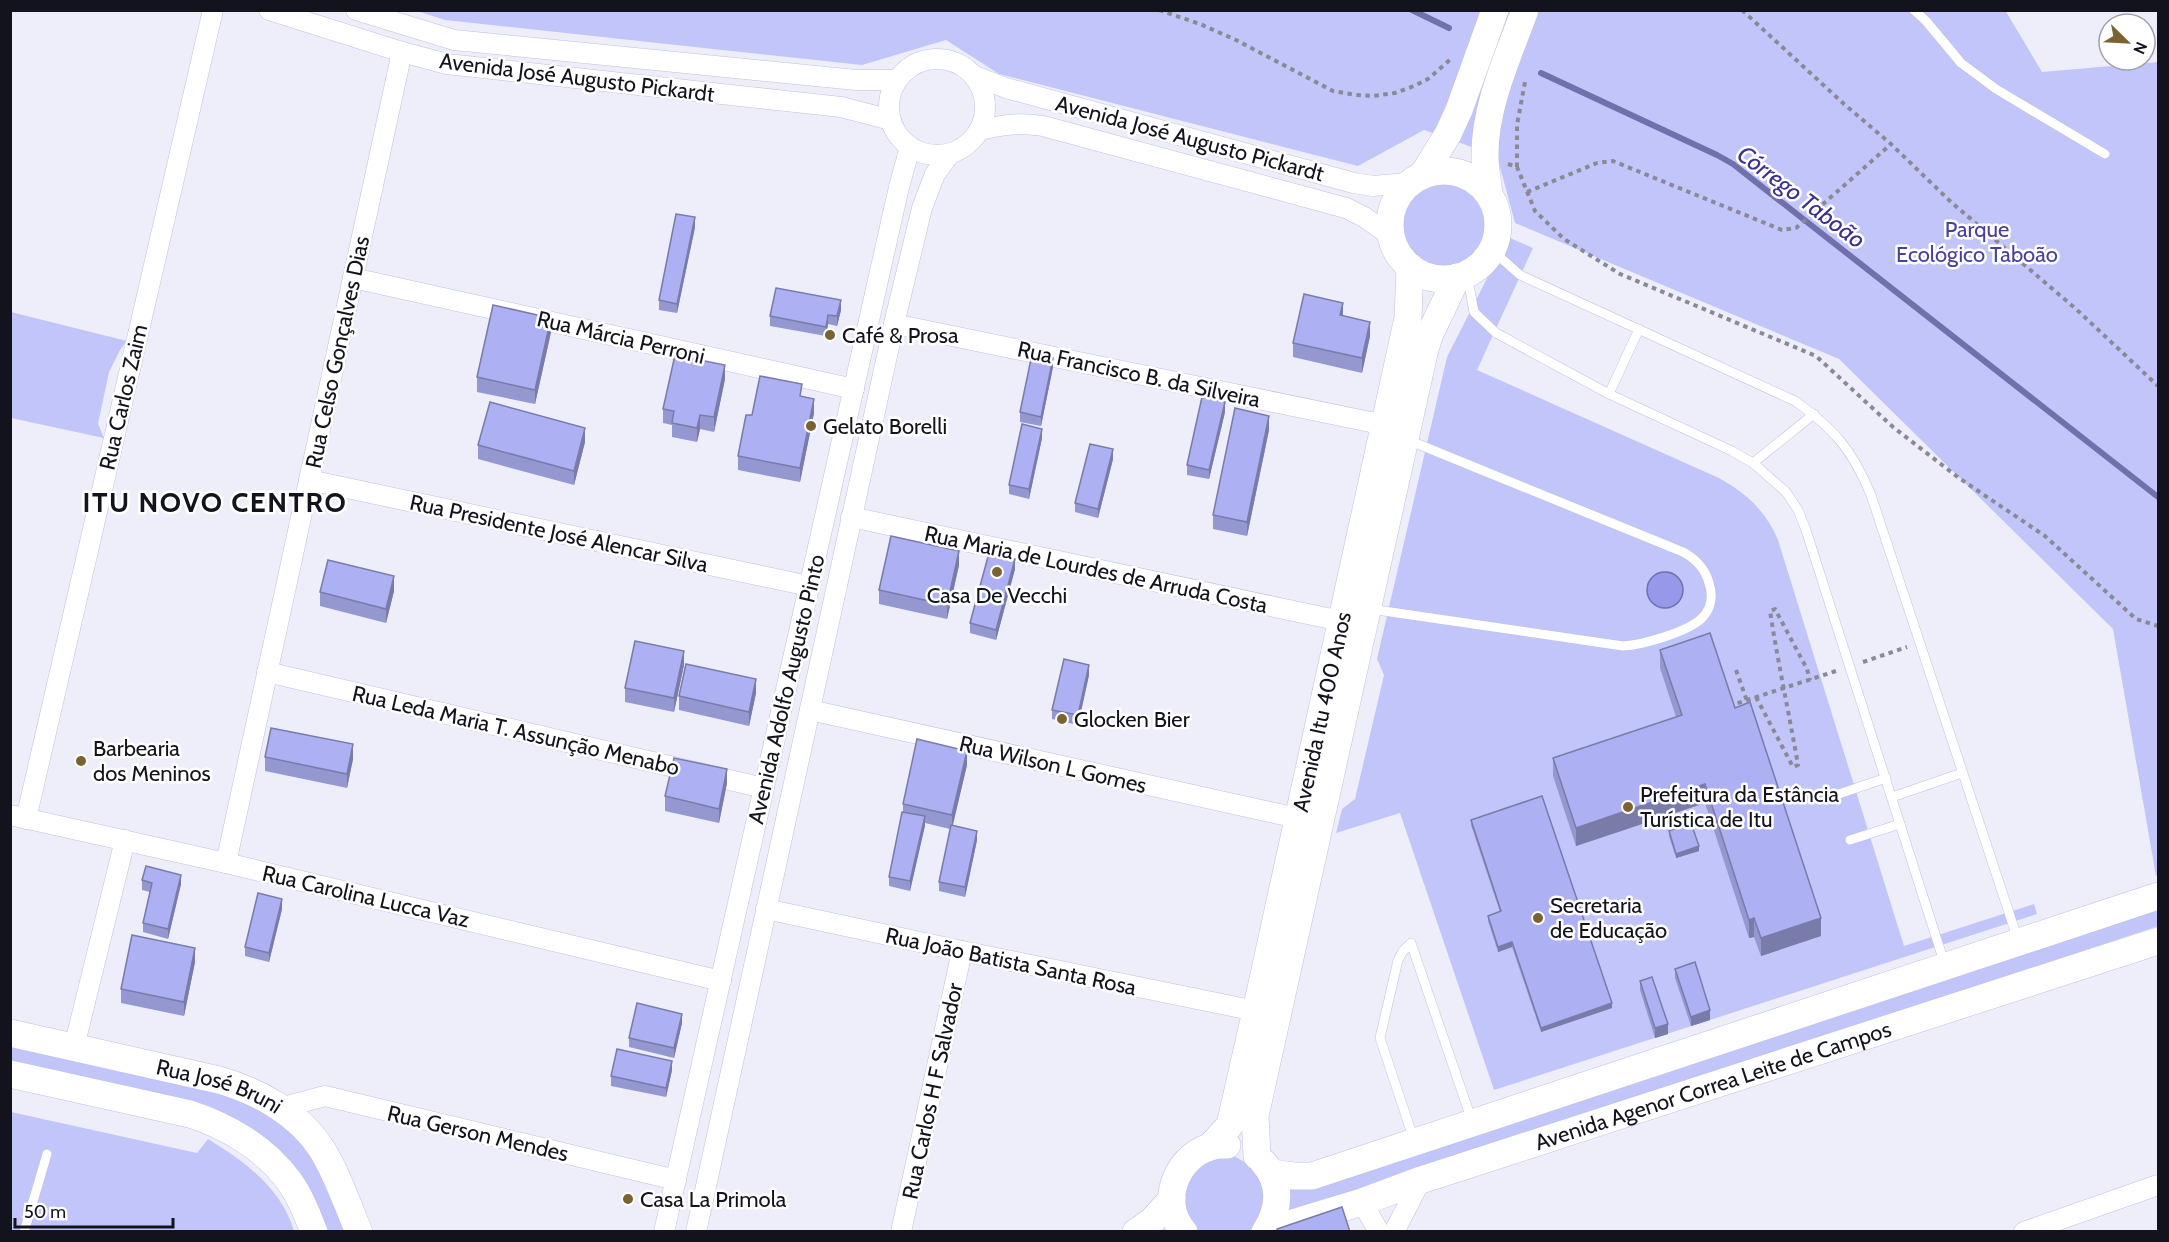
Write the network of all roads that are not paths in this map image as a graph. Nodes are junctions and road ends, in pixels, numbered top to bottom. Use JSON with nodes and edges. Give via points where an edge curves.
{"nodes":[{"id":1,"x":213,"y":10,"type":"edge"},
{"id":2,"x":269,"y":10,"type":"edge"},
{"id":3,"x":356,"y":10,"type":"edge"},
{"id":4,"x":1495,"y":10,"type":"edge"},
{"id":5,"x":1526,"y":10,"type":"edge"},
{"id":6,"x":1914,"y":10,"type":"edge"},
{"id":7,"x":402,"y":52,"type":"junction"},
{"id":8,"x":975,"y":76,"type":"junction"},
{"id":9,"x":897,"y":80,"type":"junction"},
{"id":10,"x":891,"y":120,"type":"junction"},
{"id":11,"x":980,"y":130,"type":"junction"},
{"id":12,"x":910,"y":147,"type":"junction"},
{"id":13,"x":950,"y":153,"type":"junction"},
{"id":14,"x":2105,"y":154,"type":"dead end"},
{"id":15,"x":1416,"y":178,"type":"junction"},
{"id":16,"x":1489,"y":194,"type":"junction"},
{"id":17,"x":1390,"y":235,"type":"junction"},
{"id":18,"x":1492,"y":250,"type":"junction"},
{"id":19,"x":1410,"y":268,"type":"junction"},
{"id":20,"x":1462,"y":276,"type":"junction"},
{"id":21,"x":353,"y":278,"type":"junction"},
{"id":22,"x":894,"y":324,"type":"junction"},
{"id":23,"x":1639,"y":329,"type":"junction"},
{"id":24,"x":854,"y":389,"type":"junction"},
{"id":25,"x":1609,"y":394,"type":"junction"},
{"id":26,"x":1814,"y":414,"type":"junction"},
{"id":27,"x":1395,"y":432,"type":"junction"},
{"id":28,"x":1753,"y":463,"type":"junction"},
{"id":29,"x":309,"y":480,"type":"junction"},
{"id":30,"x":852,"y":517,"type":"junction"},
{"id":31,"x":809,"y":586,"type":"junction"},
{"id":32,"x":1368,"y":608,"type":"junction"},
{"id":33,"x":1341,"y":621,"type":"junction"},
{"id":34,"x":267,"y":672,"type":"junction"},
{"id":35,"x":810,"y":710,"type":"junction"},
{"id":36,"x":1962,"y":773,"type":"junction"},
{"id":37,"x":1886,"y":778,"type":"junction"},
{"id":38,"x":764,"y":788,"type":"junction"},
{"id":39,"x":1833,"y":796,"type":"dead end"},
{"id":40,"x":1892,"y":797,"type":"junction"},
{"id":41,"x":18,"y":817,"type":"edge"},
{"id":42,"x":1297,"y":818,"type":"junction"},
{"id":43,"x":1900,"y":824,"type":"junction"},
{"id":44,"x":125,"y":840,"type":"junction"},
{"id":45,"x":1850,"y":840,"type":"dead end"},
{"id":46,"x":226,"y":863,"type":"junction"},
{"id":47,"x":2158,"y":896,"type":"edge"},
{"id":48,"x":766,"y":909,"type":"junction"},
{"id":49,"x":2158,"y":941,"type":"edge"},
{"id":50,"x":2019,"y":942,"type":"junction"},
{"id":51,"x":962,"y":951,"type":"junction"},
{"id":52,"x":1946,"y":966,"type":"junction"},
{"id":53,"x":721,"y":981,"type":"junction"},
{"id":54,"x":1256,"y":1011,"type":"junction"},
{"id":55,"x":10,"y":1033,"type":"edge"},
{"id":56,"x":74,"y":1047,"type":"junction"},
{"id":57,"x":10,"y":1074,"type":"edge"},
{"id":58,"x":280,"y":1108,"type":"junction"},
{"id":59,"x":1473,"y":1123,"type":"junction"},
{"id":60,"x":1414,"y":1142,"type":"junction"},
{"id":61,"x":1210,"y":1147,"type":"junction"},
{"id":62,"x":47,"y":1154,"type":"dead end"},
{"id":63,"x":1264,"y":1165,"type":"junction"},
{"id":64,"x":676,"y":1180,"type":"junction"},
{"id":65,"x":1421,"y":1180,"type":"junction"},
{"id":66,"x":2158,"y":1185,"type":"edge"},
{"id":67,"x":1172,"y":1199,"type":"junction"},
{"id":68,"x":1362,"y":1202,"type":"junction"},
{"id":69,"x":1265,"y":1231,"type":"edge"},
{"id":70,"x":24,"y":1232,"type":"edge"},
{"id":71,"x":314,"y":1232,"type":"edge"},
{"id":72,"x":359,"y":1232,"type":"edge"},
{"id":73,"x":664,"y":1232,"type":"edge"},
{"id":74,"x":696,"y":1232,"type":"edge"},
{"id":75,"x":901,"y":1232,"type":"edge"},
{"id":76,"x":1136,"y":1232,"type":"edge"},
{"id":77,"x":1184,"y":1232,"type":"edge"},
{"id":78,"x":1379,"y":1232,"type":"edge"},
{"id":79,"x":1394,"y":1232,"type":"edge"},
{"id":80,"x":2024,"y":1232,"type":"edge"}],
"edges":[{"from":1,"to":41,"type":"street","name":"Rua Carlos Zaim"},
{"from":2,"to":7,"type":"street","name":"Avenida José Augusto Pickardt"},
{"from":3,"to":9,"type":"street","name":"Avenida José Augusto Pickardt","via":[[454,40],[856,80]]},
{"from":4,"to":15,"type":"street","via":[[1448,135]]},
{"from":5,"to":16,"type":"street","via":[[1491,110],[1485,156]]},
{"from":6,"to":14,"type":"lane","via":[[1961,63],[1996,89]]},
{"from":7,"to":10,"type":"street","name":"Avenida José Augusto Pickardt","via":[[447,64],[841,107]]},
{"from":7,"to":21,"type":"street","name":"Rua Celso Gonçalves Dias"},
{"from":8,"to":9,"type":"street","via":[[950,60],[935,59],[908,69]]},
{"from":8,"to":11,"type":"street","via":[[985,97]]},
{"from":8,"to":15,"type":"street","name":"Avenida José Augusto Pickardt","via":[[1006,88],[1354,183],[1373,186]]},
{"from":9,"to":10,"type":"street","via":[[889,106]]},
{"from":10,"to":12,"type":"street"},
{"from":11,"to":13,"type":"street","via":[[967,145]]},
{"from":11,"to":17,"type":"street","name":"Avenida José Augusto Pickardt","via":[[1007,124],[1043,126],[1346,208]]},
{"from":12,"to":13,"type":"street","via":[[929,154]]},
{"from":12,"to":24,"type":"street","name":"Avenida Adolfo Augusto Pinto"},
{"from":13,"to":22,"type":"street","name":"Avenida Adolfo Augusto Pinto","via":[[935,174],[922,208]]},
{"from":15,"to":16,"type":"street","via":[[1448,170],[1460,172],[1481,184]]},
{"from":15,"to":17,"type":"street","via":[[1396,198],[1390,216]]},
{"from":16,"to":18,"type":"street","via":[[1498,216],[1497,239]]},
{"from":17,"to":19,"type":"street","via":[[1397,253]]},
{"from":18,"to":20,"type":"street"},
{"from":18,"to":23,"type":"lane","via":[[1520,275]]},
{"from":19,"to":20,"type":"street","via":[[1438,279]]},
{"from":19,"to":27,"type":"street","name":"Avenida Itu 400 Anos"},
{"from":20,"to":25,"type":"lane","via":[[1474,312],[1496,333]]},
{"from":20,"to":27,"type":"street","name":"Avenida Itu 400 Anos","via":[[1430,336]]},
{"from":21,"to":24,"type":"street","name":"Rua Márcia Perroni"},
{"from":21,"to":29,"type":"street","name":"Rua Celso Gonçalves Dias"},
{"from":22,"to":27,"type":"street","name":"Rua Francisco B. da Silveira"},
{"from":22,"to":30,"type":"street","name":"Avenida Adolfo Augusto Pinto"},
{"from":23,"to":25,"type":"lane"},
{"from":23,"to":26,"type":"lane","via":[[1795,400]]},
{"from":24,"to":31,"type":"street","name":"Avenida Adolfo Augusto Pinto"},
{"from":25,"to":28,"type":"lane"},
{"from":26,"to":28,"type":"lane"},
{"from":26,"to":36,"type":"lane","via":[[1848,449],[1871,495]]},
{"from":27,"to":32,"type":"street","name":"Avenida Itu 400 Anos"},
{"from":27,"to":32,"type":"lane","via":[[1683,552],[1703,568],[1713,595],[1702,618],[1688,627],[1640,645],[1623,646]]},
{"from":27,"to":33,"type":"street","name":"Avenida Itu 400 Anos"},
{"from":28,"to":37,"type":"lane","via":[[1786,492],[1798,510]]},
{"from":29,"to":31,"type":"street","name":"Rua Presidente José Alencar Silva"},
{"from":29,"to":34,"type":"street","name":"Rua Celso Gonçalves Dias"},
{"from":30,"to":33,"type":"street","name":"Rua Maria de Lourdes de Arruda Costa"},
{"from":30,"to":35,"type":"street","name":"Avenida Adolfo Augusto Pinto"},
{"from":31,"to":38,"type":"street","name":"Avenida Adolfo Augusto Pinto"},
{"from":32,"to":63,"type":"street","name":"Avenida Itu 400 Anos","via":[[1255,1116]]},
{"from":33,"to":42,"type":"street","name":"Avenida Itu 400 Anos"},
{"from":34,"to":38,"type":"street","name":"Rua Leda Maria T. Assunção Menabo"},
{"from":34,"to":46,"type":"street","name":"Rua Celso Gonçalves Dias"},
{"from":35,"to":42,"type":"street","name":"Rua Wilson L Gomes"},
{"from":35,"to":48,"type":"street","name":"Avenida Adolfo Augusto Pinto"},
{"from":36,"to":40,"type":"lane"},
{"from":36,"to":50,"type":"lane"},
{"from":37,"to":39,"type":"lane"},
{"from":37,"to":40,"type":"lane"},
{"from":38,"to":53,"type":"street","name":"Avenida Adolfo Augusto Pinto"},
{"from":40,"to":43,"type":"lane"},
{"from":41,"to":44,"type":"street","name":"Rua Carolina Lucca Vaz"},
{"from":42,"to":54,"type":"street","name":"Avenida Itu 400 Anos"},
{"from":43,"to":45,"type":"lane"},
{"from":43,"to":52,"type":"lane"},
{"from":44,"to":46,"type":"street","name":"Rua Carolina Lucca Vaz"},
{"from":44,"to":56,"type":"street"},
{"from":46,"to":53,"type":"street","name":"Rua Carolina Lucca Vaz"},
{"from":47,"to":50,"type":"street","name":"Avenida Agenor Correa Leite de Campos"},
{"from":48,"to":51,"type":"street","name":"Rua João Batista Santa Rosa"},
{"from":48,"to":74,"type":"street","name":"Avenida Adolfo Augusto Pinto"},
{"from":49,"to":65,"type":"street","name":"Avenida Agenor Correa Leite de Campos"},
{"from":50,"to":52,"type":"street","name":"Avenida Agenor Correa Leite de Campos"},
{"from":51,"to":54,"type":"street","name":"Rua João Batista Santa Rosa"},
{"from":51,"to":75,"type":"street","name":"Rua Carlos H F Salvador"},
{"from":52,"to":59,"type":"street","name":"Avenida Agenor Correa Leite de Campos"},
{"from":53,"to":64,"type":"street","name":"Avenida Adolfo Augusto Pinto"},
{"from":54,"to":61,"type":"street","name":"Avenida Itu 400 Anos","via":[[1230,1125]]},
{"from":55,"to":56,"type":"street","name":"Rua José Bruni"},
{"from":56,"to":58,"type":"street","name":"Rua José Bruni","via":[[240,1086]]},
{"from":57,"to":71,"type":"street","name":"Rua José Bruni","via":[[210,1120],[250,1143],[289,1181]]},
{"from":58,"to":64,"type":"street","name":"Rua Gerson Mendes","via":[[325,1096]]},
{"from":58,"to":72,"type":"street","name":"Rua José Bruni","via":[[320,1146]]},
{"from":59,"to":60,"type":"street","name":"Avenida Agenor Correa Leite de Campos"},
{"from":59,"to":60,"type":"lane","via":[[1411,943],[1398,960],[1380,1038]]},
{"from":60,"to":63,"type":"street","name":"Avenida Agenor Correa Leite de Campos","via":[[1312,1176],[1294,1176]]},
{"from":61,"to":63,"type":"street","name":"Avenida Agenor Correa Leite de Campos","via":[[1235,1146]]},
{"from":61,"to":67,"type":"street","name":"Avenida Itu 400 Anos","via":[[1182,1166],[1173,1185]]},
{"from":62,"to":70,"type":"lane"},
{"from":63,"to":69,"type":"street","name":"Avenida Itu 400 Anos","via":[[1276,1185],[1276,1209]]},
{"from":64,"to":73,"type":"street","name":"Avenida Adolfo Augusto Pinto"},
{"from":65,"to":68,"type":"street","name":"Avenida Agenor Correa Leite de Campos"},
{"from":65,"to":79,"type":"street"},
{"from":66,"to":80,"type":"street"},
{"from":67,"to":76,"type":"street"},
{"from":67,"to":77,"type":"street","via":[[1174,1214]]},
{"from":68,"to":69,"type":"street","name":"Avenida Agenor Correa Leite de Campos"},
{"from":68,"to":78,"type":"street"}]}
